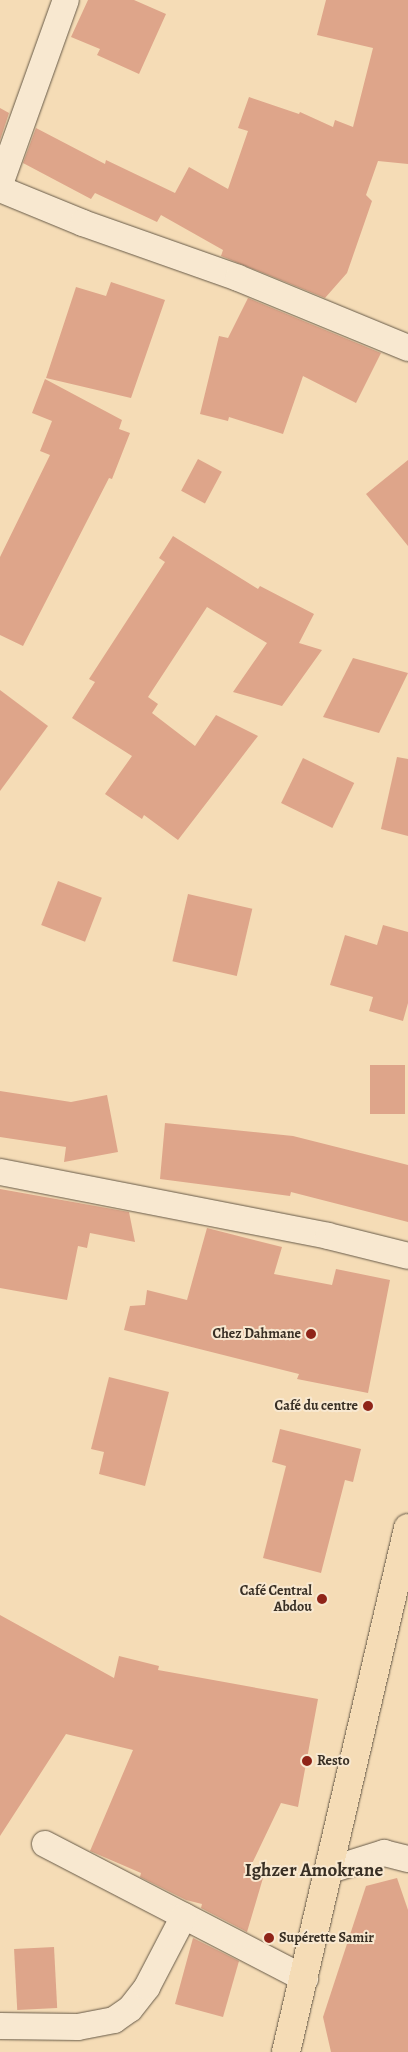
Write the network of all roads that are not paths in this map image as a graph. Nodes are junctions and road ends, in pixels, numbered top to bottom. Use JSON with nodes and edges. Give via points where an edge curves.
{"nodes":[{"id":1,"x":66,"y":0,"type":"edge"},
{"id":2,"x":0,"y":184,"type":"edge"},
{"id":3,"x":0,"y":189,"type":"edge"},
{"id":4,"x":408,"y":348,"type":"edge"},
{"id":5,"x":0,"y":1172,"type":"edge"},
{"id":6,"x":408,"y":1256,"type":"edge"},
{"id":7,"x":408,"y":1528,"type":"edge"},
{"id":8,"x":45,"y":1844,"type":"dead end"},
{"id":9,"x":408,"y":1859,"type":"edge"},
{"id":10,"x":330,"y":1870,"type":"junction"},
{"id":11,"x":184,"y":1916,"type":"junction"},
{"id":12,"x":304,"y":1979,"type":"junction"},
{"id":13,"x":0,"y":2026,"type":"edge"},
{"id":14,"x":286,"y":2052,"type":"edge"}],
"edges":[{"from":1,"to":2,"type":"street"},
{"from":3,"to":4,"type":"street","via":[[83,223],[238,278]]},
{"from":5,"to":6,"type":"street","via":[[328,1236]]},
{"from":7,"to":10,"type":"main road"},
{"from":8,"to":11,"type":"street"},
{"from":9,"to":10,"type":"street","via":[[384,1853]]},
{"from":10,"to":12,"type":"main road"},
{"from":11,"to":12,"type":"street"},
{"from":11,"to":13,"type":"street","via":[[147,1987],[130,2009],[114,2020],[78,2027]]},
{"from":12,"to":14,"type":"main road"}]}
